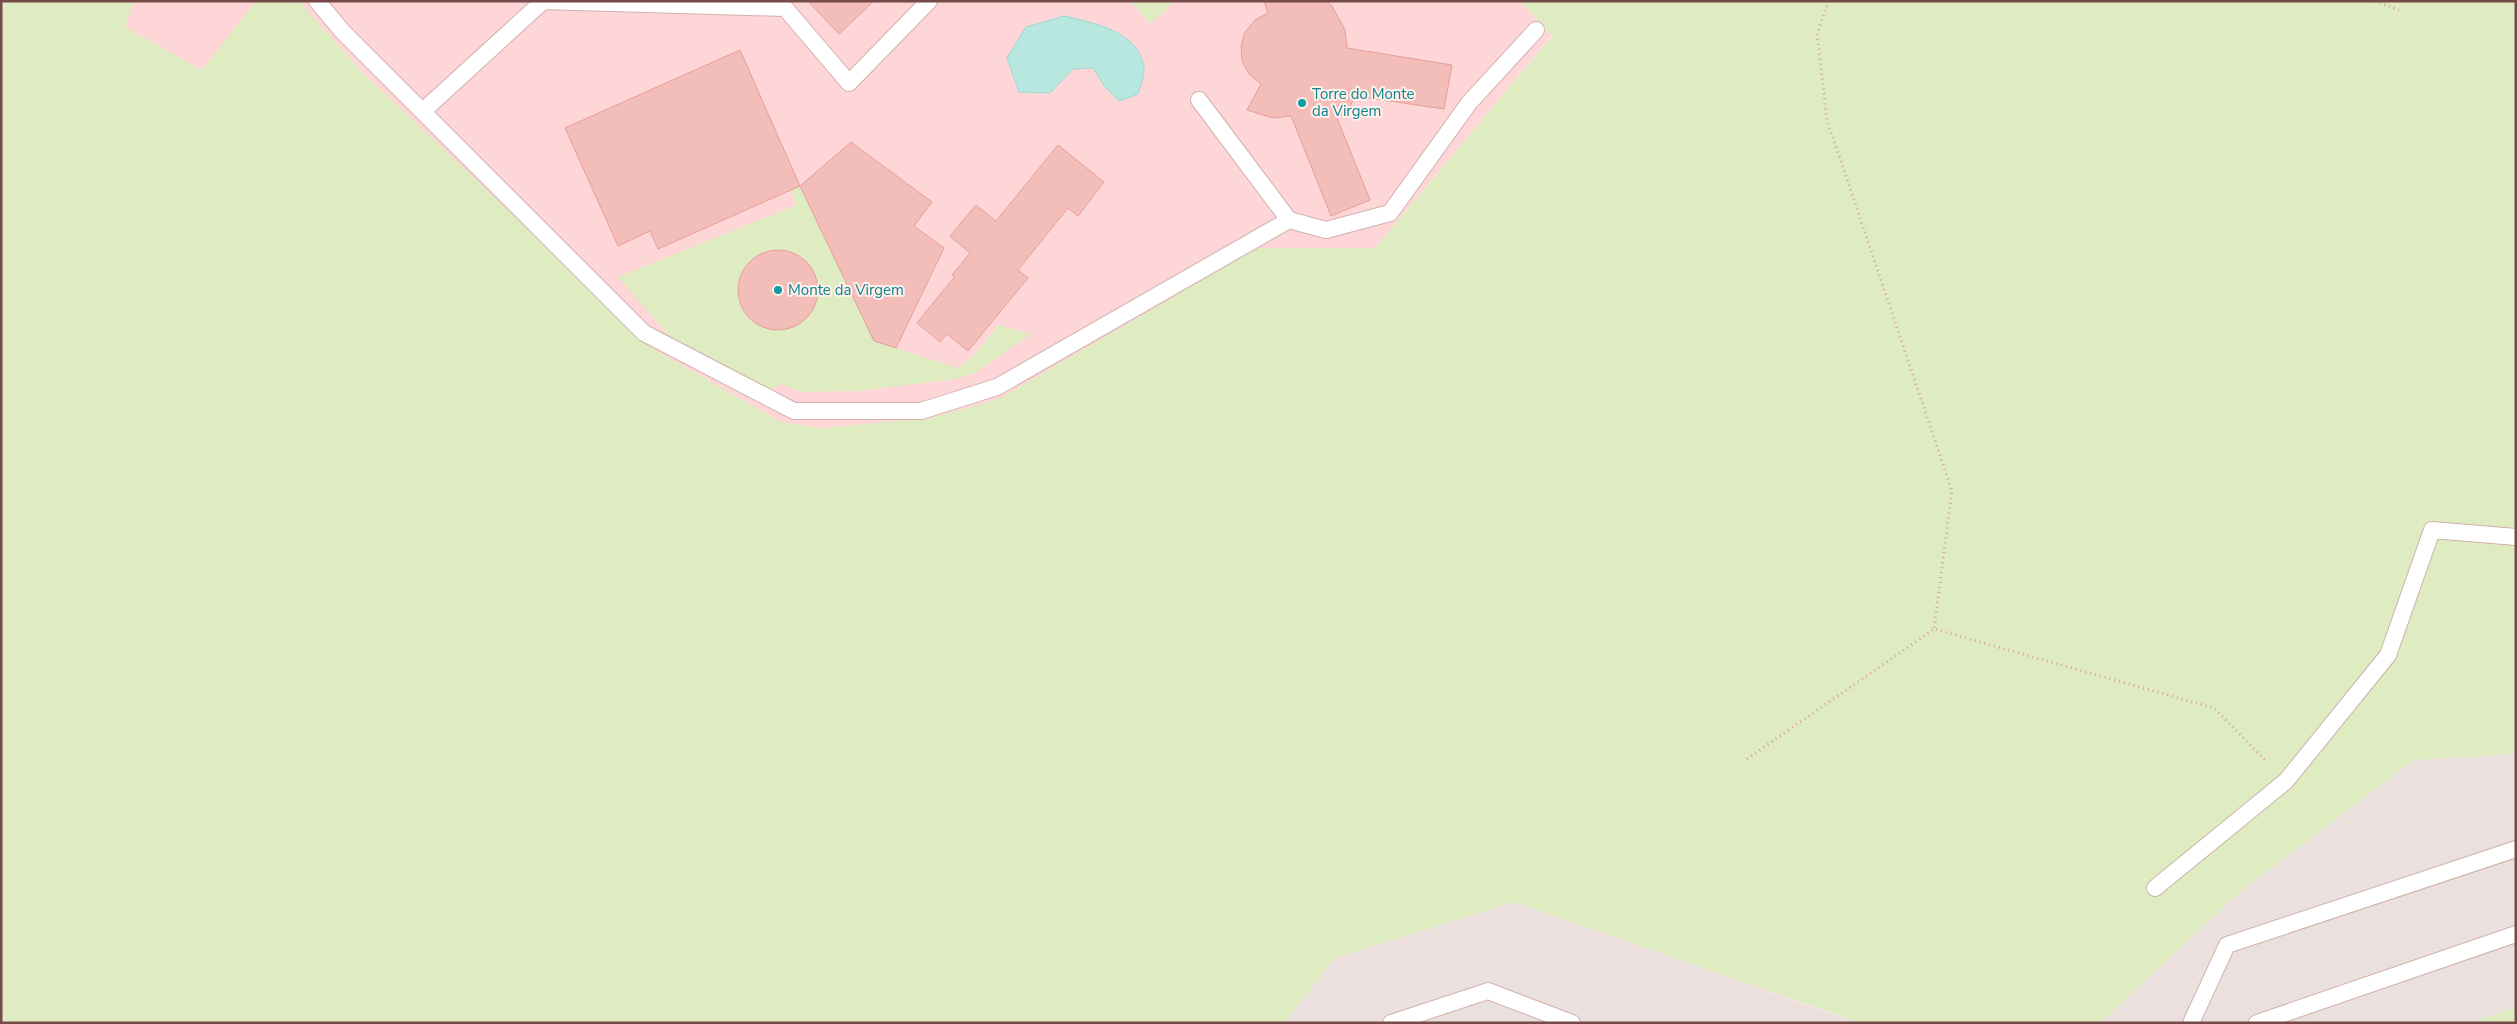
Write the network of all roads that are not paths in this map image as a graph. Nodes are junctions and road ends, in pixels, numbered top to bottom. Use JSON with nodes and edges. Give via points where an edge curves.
{"nodes":[{"id":1,"x":318,"y":1,"type":"edge"},
{"id":2,"x":929,"y":1,"type":"edge"},
{"id":3,"x":542,"y":2,"type":"edge"},
{"id":4,"x":1536,"y":30,"type":"dead end"},
{"id":5,"x":1199,"y":100,"type":"dead end"},
{"id":6,"x":424,"y":112,"type":"junction"},
{"id":7,"x":1289,"y":220,"type":"junction"},
{"id":8,"x":2516,"y":537,"type":"edge"},
{"id":9,"x":2516,"y":849,"type":"edge"},
{"id":10,"x":2155,"y":888,"type":"dead end"},
{"id":11,"x":2516,"y":934,"type":"edge"},
{"id":12,"x":1391,"y":1023,"type":"edge"},
{"id":13,"x":1572,"y":1023,"type":"edge"},
{"id":14,"x":2191,"y":1023,"type":"edge"},
{"id":15,"x":2257,"y":1023,"type":"edge"}],
"edges":[{"from":1,"to":6,"type":"lane","via":[[342,32]]},
{"from":2,"to":3,"type":"lane","via":[[849,83],[785,8]]},
{"from":3,"to":6,"type":"lane"},
{"from":4,"to":7,"type":"lane","via":[[1469,103],[1390,213],[1326,230]]},
{"from":5,"to":7,"type":"lane"},
{"from":6,"to":7,"type":"lane","via":[[644,333],[794,411],[921,411],[998,387]]},
{"from":8,"to":10,"type":"lane","via":[[2432,530],[2388,656],[2286,781]]},
{"from":9,"to":14,"type":"lane","via":[[2227,945]]},
{"from":11,"to":15,"type":"lane"},
{"from":12,"to":13,"type":"lane","via":[[1488,991]]}]}
